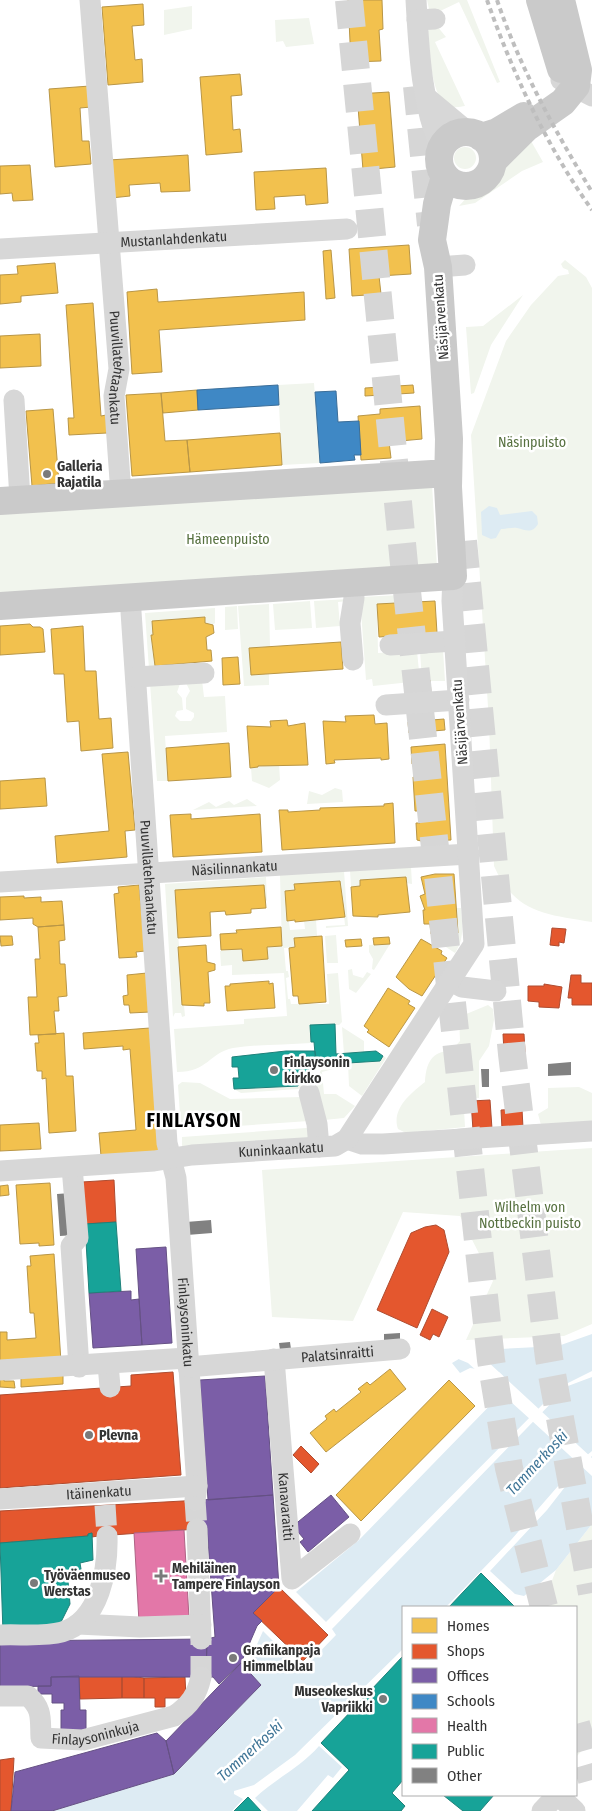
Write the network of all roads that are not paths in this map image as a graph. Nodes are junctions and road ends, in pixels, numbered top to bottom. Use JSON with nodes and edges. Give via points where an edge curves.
{"nodes":[{"id":1,"x":90,"y":0,"type":"edge"},
{"id":2,"x":540,"y":0,"type":"edge"},
{"id":3,"x":561,"y":0,"type":"edge"},
{"id":4,"x":423,"y":13,"type":"edge"},
{"id":5,"x":576,"y":88,"type":"edge"},
{"id":6,"x":426,"y":97,"type":"junction"},
{"id":7,"x":475,"y":135,"type":"junction"},
{"id":8,"x":441,"y":149,"type":"junction"},
{"id":9,"x":493,"y":161,"type":"junction"},
{"id":10,"x":455,"y":182,"type":"junction"},
{"id":11,"x":347,"y":229,"type":"dead end"},
{"id":12,"x":108,"y":241,"type":"junction"},
{"id":13,"x":0,"y":249,"type":"edge"},
{"id":14,"x":465,"y":265,"type":"dead end"},
{"id":15,"x":438,"y":267,"type":"junction"},
{"id":16,"x":14,"y":400,"type":"dead end"},
{"id":17,"x":448,"y":473,"type":"junction"},
{"id":18,"x":121,"y":494,"type":"junction"},
{"id":19,"x":10,"y":500,"type":"edge"},
{"id":20,"x":453,"y":576,"type":"junction"},
{"id":21,"x":353,"y":583,"type":"junction"},
{"id":22,"x":130,"y":597,"type":"junction"},
{"id":23,"x":0,"y":606,"type":"edge"},
{"id":24,"x":455,"y":641,"type":"junction"},
{"id":25,"x":390,"y":645,"type":"dead end"},
{"id":26,"x":353,"y":660,"type":"dead end"},
{"id":27,"x":204,"y":672,"type":"dead end"},
{"id":28,"x":136,"y":677,"type":"junction"},
{"id":29,"x":459,"y":700,"type":"junction"},
{"id":30,"x":386,"y":704,"type":"dead end"},
{"id":31,"x":469,"y":854,"type":"junction"},
{"id":32,"x":150,"y":874,"type":"junction"},
{"id":33,"x":0,"y":882,"type":"edge"},
{"id":34,"x":451,"y":982,"type":"junction"},
{"id":35,"x":496,"y":990,"type":"dead end"},
{"id":36,"x":309,"y":1093,"type":"dead end"},
{"id":37,"x":592,"y":1131,"type":"edge"},
{"id":38,"x":347,"y":1139,"type":"junction"},
{"id":39,"x":319,"y":1147,"type":"junction"},
{"id":40,"x":171,"y":1158,"type":"junction"},
{"id":41,"x":68,"y":1167,"type":"junction"},
{"id":42,"x":0,"y":1170,"type":"edge"},
{"id":43,"x":64,"y":1193,"type":"dead end"},
{"id":44,"x":400,"y":1349,"type":"dead end"},
{"id":45,"x":274,"y":1359,"type":"junction"},
{"id":46,"x":187,"y":1362,"type":"junction"},
{"id":47,"x":108,"y":1364,"type":"junction"},
{"id":48,"x":79,"y":1367,"type":"junction"},
{"id":49,"x":0,"y":1370,"type":"edge"},
{"id":50,"x":110,"y":1387,"type":"dead end"},
{"id":51,"x":196,"y":1493,"type":"joint"},
{"id":52,"x":0,"y":1499,"type":"edge"},
{"id":53,"x":197,"y":1529,"type":"tunnel mouth"},
{"id":54,"x":350,"y":1534,"type":"dead end"},
{"id":55,"x":107,"y":1536,"type":"tunnel mouth"},
{"id":56,"x":78,"y":1624,"type":"junction"},
{"id":57,"x":0,"y":1635,"type":"edge"},
{"id":58,"x":201,"y":1677,"type":"tunnel mouth"},
{"id":59,"x":0,"y":1696,"type":"edge"},
{"id":60,"x":556,"y":1796,"type":"edge"},
{"id":61,"x":558,"y":1796,"type":"edge"},
{"id":62,"x":542,"y":1811,"type":"edge"},
{"id":63,"x":575,"y":1811,"type":"edge"}],
"edges":[{"from":1,"to":12,"type":"street","name":"Puuvillatehtaankatu"},
{"from":2,"to":5,"type":"main road","via":[[559,60]]},
{"from":3,"to":5,"type":"main road","via":[[578,70]]},
{"from":4,"to":6,"type":"street"},
{"from":5,"to":7,"type":"main road","via":[[550,96],[520,120],[497,132]]},
{"from":5,"to":9,"type":"main road","via":[[563,102],[526,128]]},
{"from":6,"to":7,"type":"street"},
{"from":6,"to":8,"type":"street","via":[[428,116]]},
{"from":7,"to":8,"type":"main road","via":[[452,137]]},
{"from":7,"to":9,"type":"main road","via":[[492,152]]},
{"from":8,"to":10,"type":"main road","via":[[441,168]]},
{"from":9,"to":10,"type":"main road","via":[[484,180],[474,185]]},
{"from":10,"to":15,"type":"main road","name":"Näsijärvenkatu","via":[[453,208]]},
{"from":11,"to":12,"type":"street","name":"Mustanlahdenkatu"},
{"from":12,"to":13,"type":"street","name":"Mustanlahdenkatu"},
{"from":12,"to":18,"type":"street","name":"Puuvillatehtaankatu","via":[[119,369],[114,396]]},
{"from":14,"to":15,"type":"street"},
{"from":15,"to":17,"type":"main road","name":"Näsijärvenkatu","via":[[449,439]]},
{"from":16,"to":19,"type":"street"},
{"from":17,"to":18,"type":"main road"},
{"from":17,"to":20,"type":"main road","name":"Näsijärvenkatu"},
{"from":18,"to":19,"type":"main road"},
{"from":20,"to":21,"type":"main road"},
{"from":20,"to":24,"type":"street","name":"Näsijärvenkatu"},
{"from":21,"to":22,"type":"main road"},
{"from":21,"to":26,"type":"street","via":[[350,623]]},
{"from":22,"to":23,"type":"main road"},
{"from":22,"to":28,"type":"street","name":"Puuvillatehtaankatu"},
{"from":24,"to":25,"type":"street"},
{"from":24,"to":29,"type":"street","name":"Näsijärvenkatu"},
{"from":27,"to":28,"type":"street"},
{"from":28,"to":32,"type":"street","name":"Puuvillatehtaankatu"},
{"from":29,"to":30,"type":"street"},
{"from":29,"to":31,"type":"street","name":"Näsijärvenkatu","via":[[452,724]]},
{"from":31,"to":32,"type":"street","name":"Näsilinnankatu"},
{"from":31,"to":34,"type":"street","name":"Näsijärvenkatu","via":[[474,944]]},
{"from":32,"to":33,"type":"street","name":"Näsilinnankatu"},
{"from":32,"to":40,"type":"street","name":"Puuvillatehtaankatu","via":[[167,1143]]},
{"from":34,"to":35,"type":"street","via":[[462,987]]},
{"from":34,"to":38,"type":"street","name":"Näsijärvenkatu"},
{"from":36,"to":39,"type":"street"},
{"from":37,"to":38,"type":"street","name":"Kuninkaankatu","via":[[383,1144],[362,1144]]},
{"from":38,"to":39,"type":"street","name":"Kuninkaankatu","via":[[338,1145]]},
{"from":39,"to":40,"type":"street","name":"Kuninkaankatu"},
{"from":40,"to":41,"type":"street","name":"Kuninkaankatu"},
{"from":40,"to":46,"type":"street","name":"Finlaysoninkatu","via":[[176,1186]]},
{"from":41,"to":42,"type":"street","name":"Kuninkaankatu"},
{"from":41,"to":43,"type":"street"},
{"from":41,"to":48,"type":"street","via":[[78,1238],[71,1246]]},
{"from":44,"to":45,"type":"street","name":"Palatsinraitti"},
{"from":45,"to":46,"type":"street","name":"Palatsinraitti"},
{"from":45,"to":54,"type":"street","name":"Kanavaraitti","via":[[292,1579]]},
{"from":46,"to":47,"type":"street","name":"Palatsinraitti"},
{"from":46,"to":51,"type":"street","name":"Finlaysoninkatu"},
{"from":47,"to":48,"type":"street","name":"Palatsinraitti"},
{"from":47,"to":50,"type":"street"},
{"from":48,"to":49,"type":"street","name":"Palatsinraitti"},
{"from":51,"to":52,"type":"street","name":"Itäinenkatu","via":[[104,1499]]},
{"from":53,"to":56,"type":"street","via":[[201,1632]]},
{"from":55,"to":56,"type":"street","via":[[107,1564],[102,1583],[87,1614]]},
{"from":56,"to":57,"type":"street","via":[[56,1632]]},
{"from":58,"to":59,"type":"street","name":"Finlaysoninkuja","via":[[195,1696],[174,1716],[83,1740],[41,1738],[40,1707],[28,1696]]},
{"from":60,"to":62,"type":"street"},
{"from":61,"to":63,"type":"street"}]}
